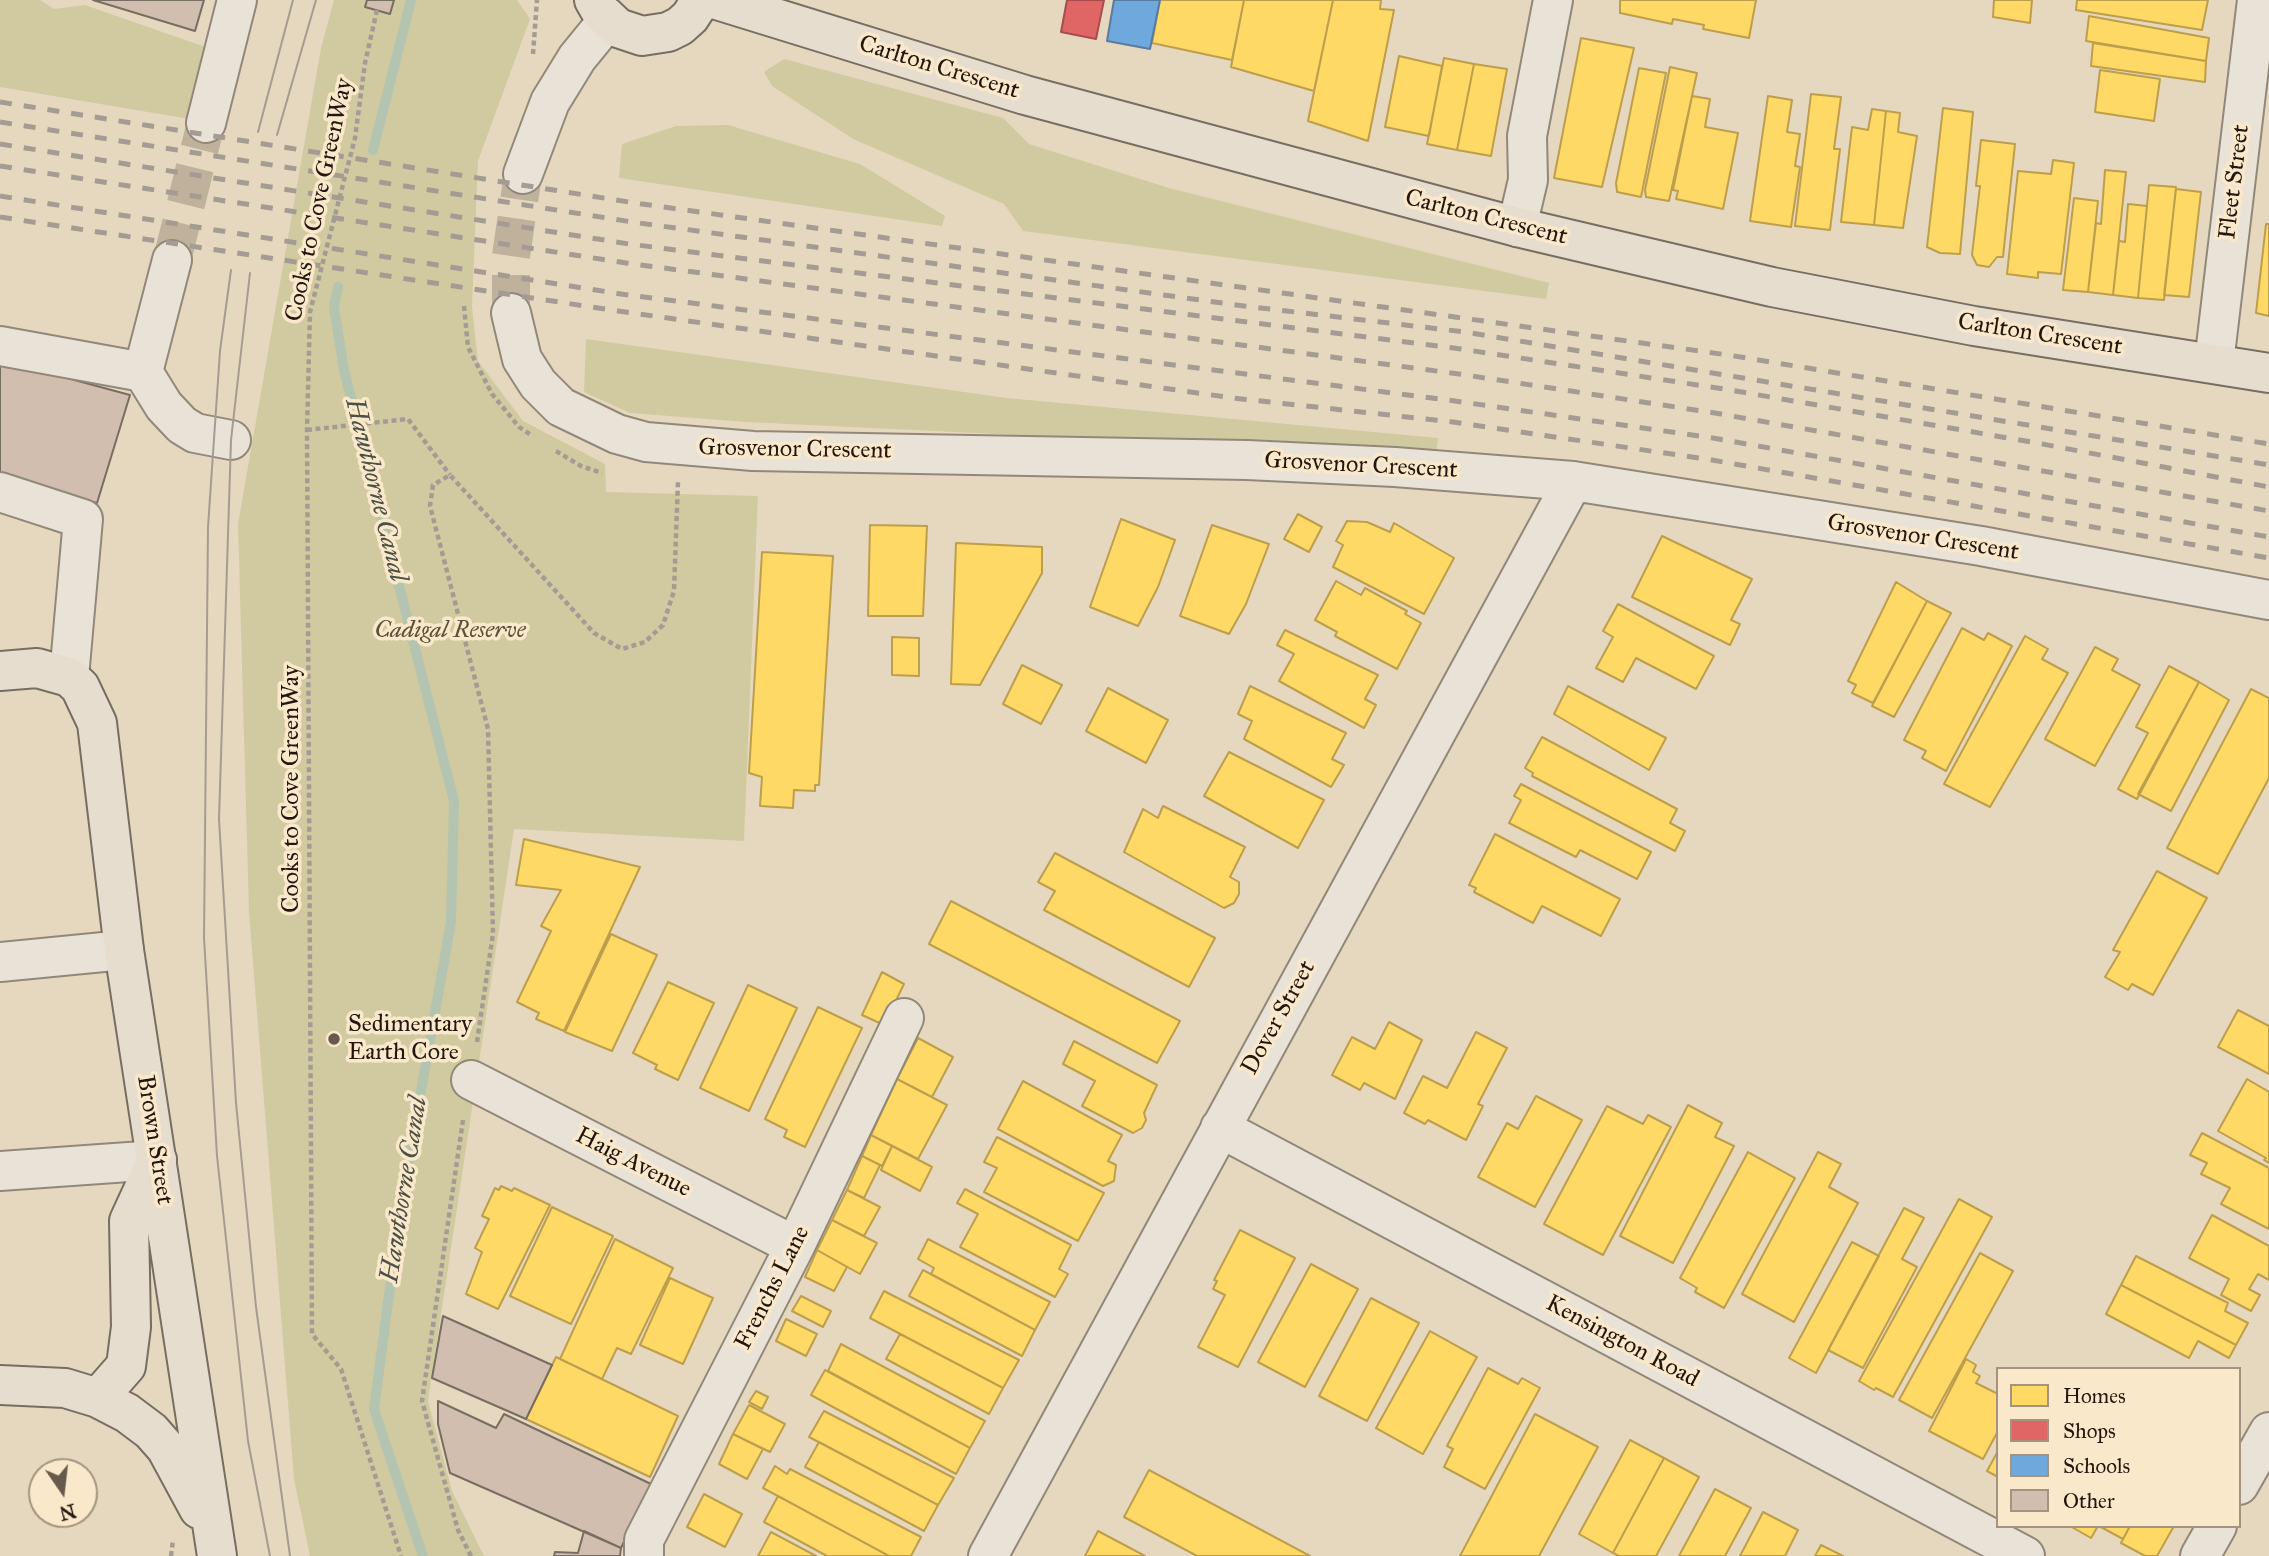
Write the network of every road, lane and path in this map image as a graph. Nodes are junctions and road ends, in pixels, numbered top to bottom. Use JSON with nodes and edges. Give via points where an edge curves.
{"nodes":[{"id":1,"x":237,"y":0,"type":"edge"},
{"id":2,"x":701,"y":0,"type":"edge"},
{"id":3,"x":717,"y":0,"type":"edge"},
{"id":4,"x":1553,"y":0,"type":"edge"},
{"id":5,"x":2257,"y":0,"type":"edge"},
{"id":6,"x":377,"y":10,"type":"dead end"},
{"id":7,"x":601,"y":10,"type":"edge"},
{"id":8,"x":206,"y":123,"type":"tunnel mouth"},
{"id":9,"x":523,"y":174,"type":"tunnel mouth"},
{"id":10,"x":1517,"y":228,"type":"junction"},
{"id":11,"x":172,"y":260,"type":"tunnel mouth"},
{"id":12,"x":511,"y":313,"type":"tunnel mouth"},
{"id":13,"x":0,"y":346,"type":"edge"},
{"id":14,"x":2214,"y":363,"type":"junction"},
{"id":15,"x":143,"y":372,"type":"junction"},
{"id":16,"x":2269,"y":373,"type":"edge"},
{"id":17,"x":307,"y":430,"type":"junction"},
{"id":18,"x":231,"y":440,"type":"dead end"},
{"id":19,"x":450,"y":475,"type":"junction"},
{"id":20,"x":1573,"y":481,"type":"junction"},
{"id":21,"x":678,"y":485,"type":"dead end"},
{"id":22,"x":0,"y":492,"type":"edge"},
{"id":23,"x":2269,"y":600,"type":"edge"},
{"id":24,"x":0,"y":671,"type":"edge"},
{"id":25,"x":69,"y":677,"type":"junction"},
{"id":26,"x":124,"y":950,"type":"junction"},
{"id":27,"x":0,"y":962,"type":"edge"},
{"id":28,"x":904,"y":1018,"type":"dead end"},
{"id":29,"x":471,"y":1080,"type":"junction"},
{"id":30,"x":1220,"y":1128,"type":"junction"},
{"id":31,"x":157,"y":1160,"type":"junction"},
{"id":32,"x":0,"y":1171,"type":"edge"},
{"id":33,"x":795,"y":1246,"type":"junction"},
{"id":34,"x":0,"y":1385,"type":"edge"},
{"id":35,"x":98,"y":1398,"type":"junction"},
{"id":36,"x":2269,"y":1432,"type":"edge"},
{"id":37,"x":2241,"y":1481,"type":"edge"},
{"id":38,"x":2216,"y":1528,"type":"edge"},
{"id":39,"x":174,"y":1537,"type":"dead end"},
{"id":40,"x":215,"y":1546,"type":"edge"},
{"id":41,"x":171,"y":1556,"type":"edge"},
{"id":42,"x":401,"y":1556,"type":"edge"},
{"id":43,"x":471,"y":1556,"type":"edge"},
{"id":44,"x":644,"y":1556,"type":"edge"},
{"id":45,"x":988,"y":1556,"type":"edge"},
{"id":46,"x":2025,"y":1556,"type":"edge"},
{"id":47,"x":2200,"y":1556,"type":"edge"}],
"edges":[{"from":1,"to":8,"type":"street"},
{"from":2,"to":7,"type":"main road","via":[[680,26],[655,35],[629,33]]},
{"from":3,"to":10,"type":"main road","name":"Carlton Crescent","via":[[1025,95]]},
{"from":4,"to":10,"type":"street","via":[[1527,136],[1528,180]]},
{"from":5,"to":14,"type":"street","name":"Fleet Street"},
{"from":6,"to":17,"type":"path","name":"Cooks to Cove GreenWay","via":[[355,138],[310,312]]},
{"from":7,"to":9,"type":"street","via":[[550,102]]},
{"from":10,"to":14,"type":"main road","name":"Carlton Crescent","via":[[1974,326]]},
{"from":11,"to":15,"type":"street"},
{"from":12,"to":20,"type":"street","name":"Grosvenor Crescent","via":[[522,359],[561,407],[617,434],[646,442],[753,451],[1261,461]]},
{"from":13,"to":15,"type":"street"},
{"from":14,"to":16,"type":"main road","name":"Carlton Crescent"},
{"from":15,"to":18,"type":"street","via":[[182,425],[195,433]]},
{"from":17,"to":19,"type":"path","via":[[408,419]]},
{"from":17,"to":42,"type":"path","name":"Cooks to Cove GreenWay","via":[[312,1334],[341,1369]]},
{"from":19,"to":21,"type":"path","via":[[594,633],[622,649],[645,642],[663,625],[674,591]]},
{"from":19,"to":29,"type":"path","via":[[433,485],[430,506],[488,729],[493,934]]},
{"from":20,"to":23,"type":"street","name":"Grosvenor Crescent","via":[[1980,546]]},
{"from":20,"to":30,"type":"street","name":"Dover Street"},
{"from":22,"to":25,"type":"street","via":[[83,519]]},
{"from":24,"to":25,"type":"main road","via":[[37,668]]},
{"from":25,"to":26,"type":"main road","name":"Brown Street","via":[[89,701],[97,723]]},
{"from":26,"to":27,"type":"street"},
{"from":26,"to":31,"type":"main road","name":"Brown Street"},
{"from":28,"to":33,"type":"street","name":"Frenchs Lane"},
{"from":29,"to":33,"type":"street","name":"Haig Avenue"},
{"from":29,"to":43,"type":"path","via":[[422,1401],[458,1530]]},
{"from":30,"to":45,"type":"street","name":"Dover Street"},
{"from":30,"to":46,"type":"street","name":"Kensington Road"},
{"from":31,"to":32,"type":"street"},
{"from":31,"to":35,"type":"main road","via":[[129,1221],[131,1327],[126,1366]]},
{"from":31,"to":40,"type":"main road","name":"Brown Street"},
{"from":33,"to":44,"type":"street","name":"Frenchs Lane","via":[[644,1540]]},
{"from":34,"to":35,"type":"main road","via":[[65,1388]]},
{"from":35,"to":40,"type":"main road","via":[[135,1419],[166,1448]]},
{"from":36,"to":37,"type":"street"},
{"from":38,"to":47,"type":"street"},
{"from":39,"to":41,"type":"path"}]}
